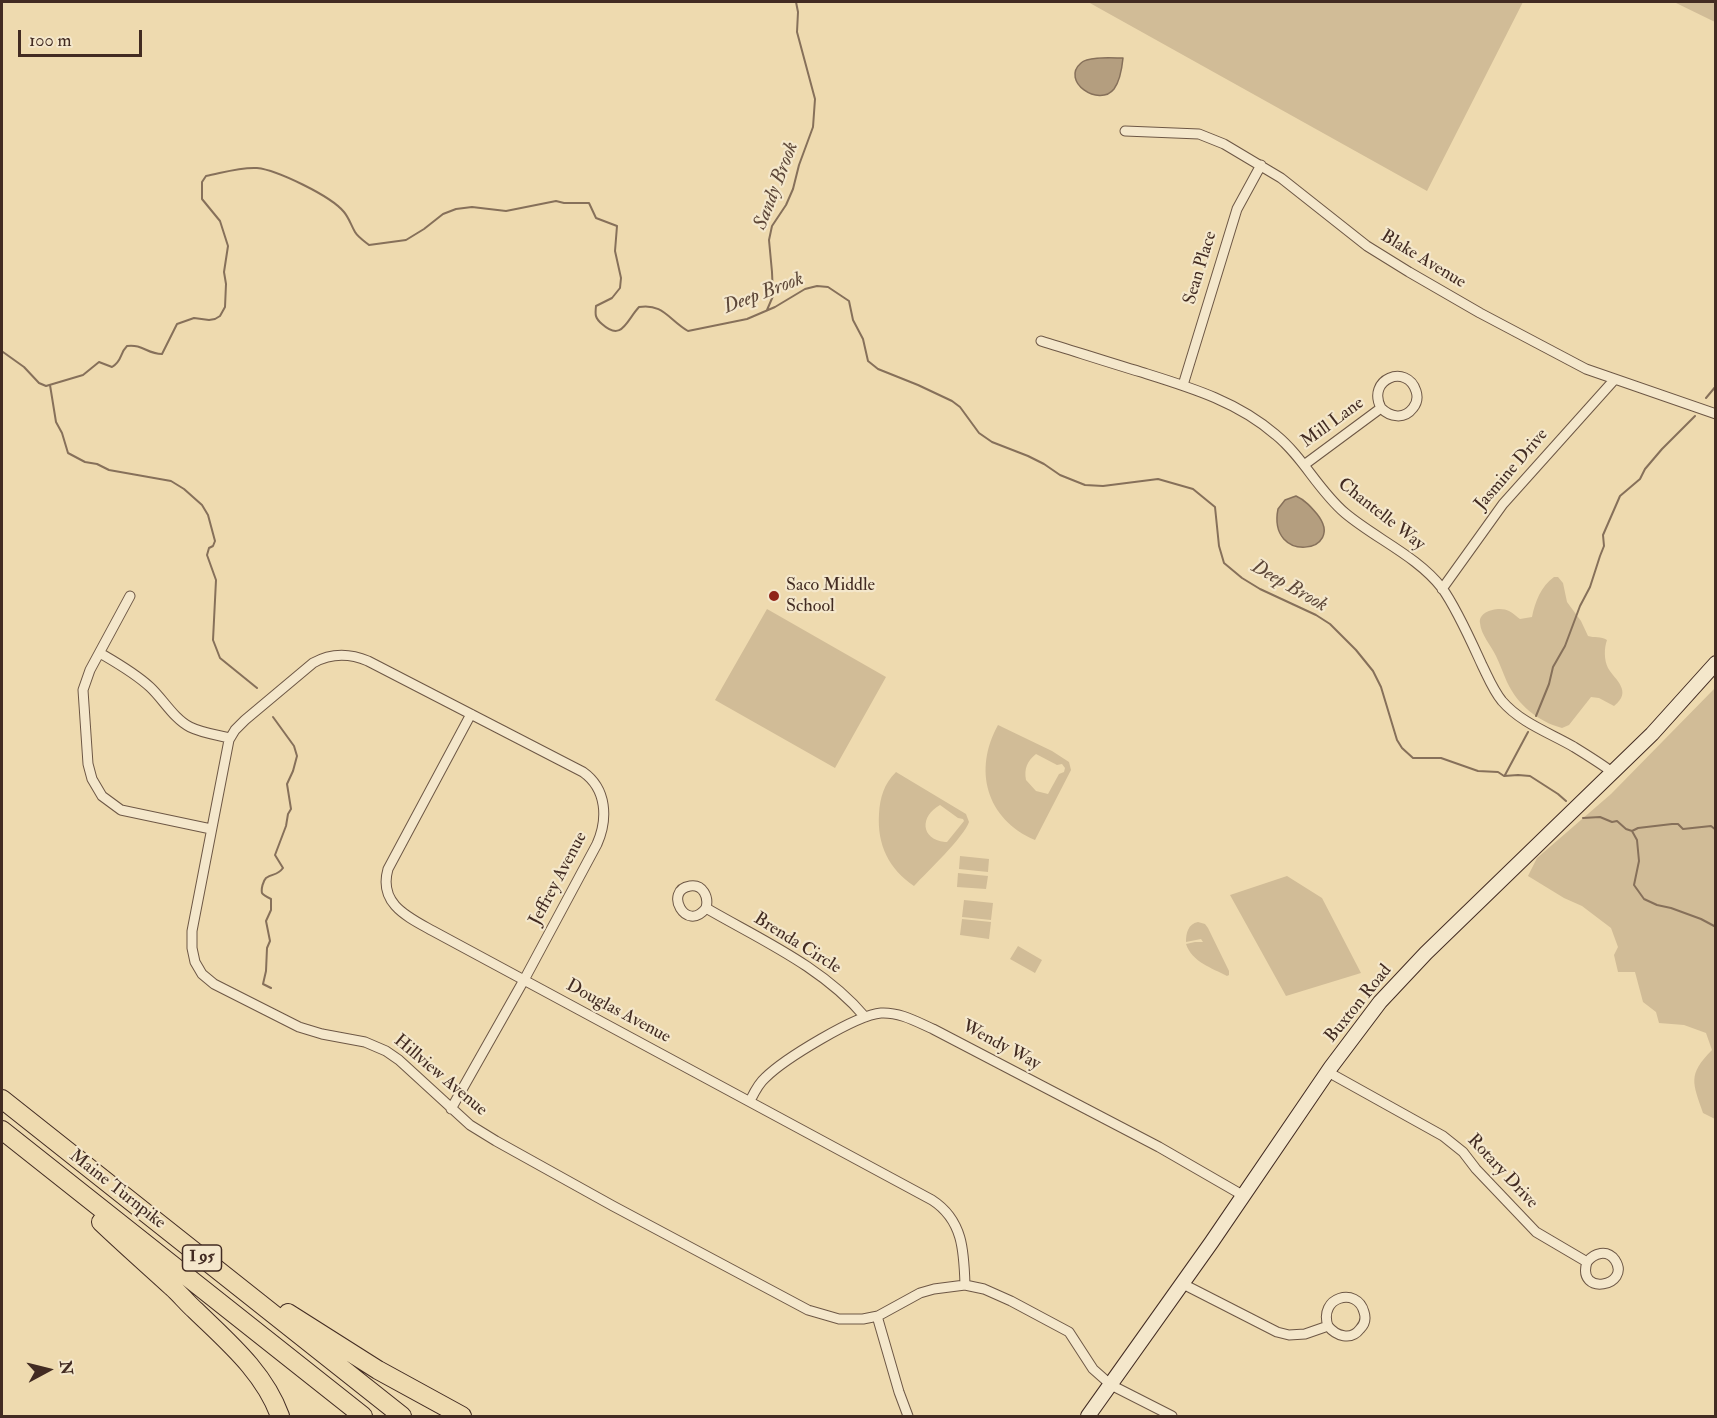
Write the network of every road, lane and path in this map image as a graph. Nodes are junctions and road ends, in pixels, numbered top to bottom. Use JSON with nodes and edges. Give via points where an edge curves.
{"nodes":[{"id":1,"x":1125,"y":131,"type":"dead end"},
{"id":2,"x":1261,"y":165,"type":"junction"},
{"id":3,"x":1041,"y":341,"type":"dead end"},
{"id":4,"x":1615,"y":379,"type":"junction"},
{"id":5,"x":1183,"y":385,"type":"junction"},
{"id":6,"x":1381,"y":408,"type":"junction"},
{"id":7,"x":1716,"y":414,"type":"edge"},
{"id":8,"x":1304,"y":465,"type":"junction"},
{"id":9,"x":1442,"y":589,"type":"junction"},
{"id":10,"x":130,"y":596,"type":"dead end"},
{"id":11,"x":100,"y":653,"type":"junction"},
{"id":12,"x":1716,"y":663,"type":"edge"},
{"id":13,"x":471,"y":714,"type":"junction"},
{"id":14,"x":230,"y":738,"type":"junction"},
{"id":15,"x":1612,"y":772,"type":"junction"},
{"id":16,"x":211,"y":829,"type":"junction"},
{"id":17,"x":706,"y":908,"type":"dead end"},
{"id":18,"x":524,"y":980,"type":"junction"},
{"id":19,"x":865,"y":1017,"type":"junction"},
{"id":20,"x":1328,"y":1072,"type":"junction"},
{"id":21,"x":2,"y":1099,"type":"edge"},
{"id":22,"x":750,"y":1101,"type":"junction"},
{"id":23,"x":451,"y":1108,"type":"junction"},
{"id":24,"x":2,"y":1130,"type":"edge"},
{"id":25,"x":38,"y":1159,"type":"junction"},
{"id":26,"x":1244,"y":1196,"type":"junction"},
{"id":27,"x":184,"y":1244,"type":"junction"},
{"id":28,"x":1587,"y":1262,"type":"dead end"},
{"id":29,"x":1183,"y":1284,"type":"junction"},
{"id":30,"x":965,"y":1285,"type":"junction"},
{"id":31,"x":877,"y":1316,"type":"junction"},
{"id":32,"x":1328,"y":1326,"type":"junction"},
{"id":33,"x":1111,"y":1385,"type":"junction"},
{"id":34,"x":280,"y":1416,"type":"edge"},
{"id":35,"x":363,"y":1416,"type":"edge"},
{"id":36,"x":402,"y":1416,"type":"edge"},
{"id":37,"x":462,"y":1416,"type":"edge"},
{"id":38,"x":908,"y":1416,"type":"edge"},
{"id":39,"x":1088,"y":1416,"type":"edge"},
{"id":40,"x":1172,"y":1416,"type":"edge"}],
"edges":[{"from":1,"to":2,"type":"street","name":"Blake Avenue","via":[[1198,134],[1232,147]]},
{"from":2,"to":4,"type":"street","name":"Blake Avenue","via":[[1367,246],[1409,272],[1555,354]]},
{"from":2,"to":5,"type":"street","name":"Sean Place","via":[[1237,209]]},
{"from":3,"to":5,"type":"street","name":"Chantelle Way"},
{"from":4,"to":7,"type":"street","name":"Blake Avenue"},
{"from":4,"to":9,"type":"street","name":"Jasmine Drive","via":[[1503,504]]},
{"from":5,"to":8,"type":"street","name":"Chantelle Way","via":[[1250,416],[1284,441]]},
{"from":6,"to":6,"type":"street","name":"Mill Lane","via":[[1391,416],[1409,412],[1417,395],[1412,383],[1394,376],[1382,383],[1377,395]]},
{"from":6,"to":8,"type":"street","name":"Mill Lane"},
{"from":8,"to":9,"type":"street","name":"Chantelle Way","via":[[1348,515],[1419,566]]},
{"from":9,"to":15,"type":"street","name":"Chantelle Way","via":[[1504,703],[1523,719]]},
{"from":10,"to":11,"type":"street"},
{"from":11,"to":14,"type":"street","via":[[150,687],[189,726]]},
{"from":11,"to":16,"type":"street","via":[[82,690],[88,764],[96,787],[121,810]]},
{"from":12,"to":15,"type":"main road","name":"Buxton Road"},
{"from":13,"to":14,"type":"street","via":[[368,661],[339,655],[313,663],[239,725]]},
{"from":13,"to":18,"type":"street","name":"Jeffrey Avenue","via":[[583,772],[596,785],[603,803],[604,822],[597,844]]},
{"from":13,"to":18,"type":"street","name":"Douglas Avenue","via":[[389,864],[387,890],[393,904],[407,916]]},
{"from":14,"to":16,"type":"street","name":"Hillview Avenue"},
{"from":15,"to":20,"type":"main road","name":"Buxton Road","via":[[1413,966],[1380,1002]]},
{"from":16,"to":23,"type":"street","name":"Hillview Avenue","via":[[191,940],[202,974],[228,993],[299,1028],[365,1042],[386,1051]]},
{"from":17,"to":19,"type":"street","name":"Brenda Circle","via":[[813,970]]},
{"from":18,"to":22,"type":"street","name":"Douglas Avenue"},
{"from":18,"to":23,"type":"street","name":"Jeffrey Avenue"},
{"from":19,"to":22,"type":"street","name":"Wendy Way","via":[[774,1071],[761,1082]]},
{"from":19,"to":26,"type":"street","name":"Wendy Way","via":[[898,1014],[933,1029]]},
{"from":20,"to":26,"type":"main road","name":"Buxton Road"},
{"from":20,"to":28,"type":"street","name":"Rotary Drive","via":[[1443,1136],[1536,1232]]},
{"from":21,"to":27,"type":"highway","name":"Maine Turnpike","number":"I 95"},
{"from":22,"to":30,"type":"street","name":"Douglas Avenue","via":[[944,1208],[959,1235]]},
{"from":23,"to":31,"type":"street","name":"Hillview Avenue","via":[[496,1141],[808,1310],[844,1319]]},
{"from":24,"to":25,"type":"highway","name":"Maine Turnpike","number":"I 95"},
{"from":25,"to":34,"type":"highway","via":[[240,1354],[258,1374]]},
{"from":25,"to":35,"type":"highway","name":"Maine Turnpike","number":"I 95"},
{"from":26,"to":29,"type":"main road","name":"Buxton Road"},
{"from":27,"to":36,"type":"highway","name":"Maine Turnpike","number":"I 95"},
{"from":27,"to":37,"type":"highway","via":[[369,1364]]},
{"from":29,"to":32,"type":"street","via":[[1277,1332],[1305,1334]]},
{"from":29,"to":33,"type":"main road","name":"Buxton Road"},
{"from":30,"to":31,"type":"street","name":"Hillview Avenue","via":[[920,1293]]},
{"from":30,"to":33,"type":"street","name":"Hillview Avenue","via":[[1011,1301],[1069,1332],[1093,1369]]},
{"from":31,"to":38,"type":"street"},
{"from":32,"to":32,"type":"street","via":[[1345,1336],[1357,1333],[1365,1322],[1364,1309],[1349,1297],[1337,1299],[1328,1308]]},
{"from":33,"to":39,"type":"main road","name":"Buxton Road"},
{"from":33,"to":40,"type":"street","name":"Hillview Avenue"}]}
